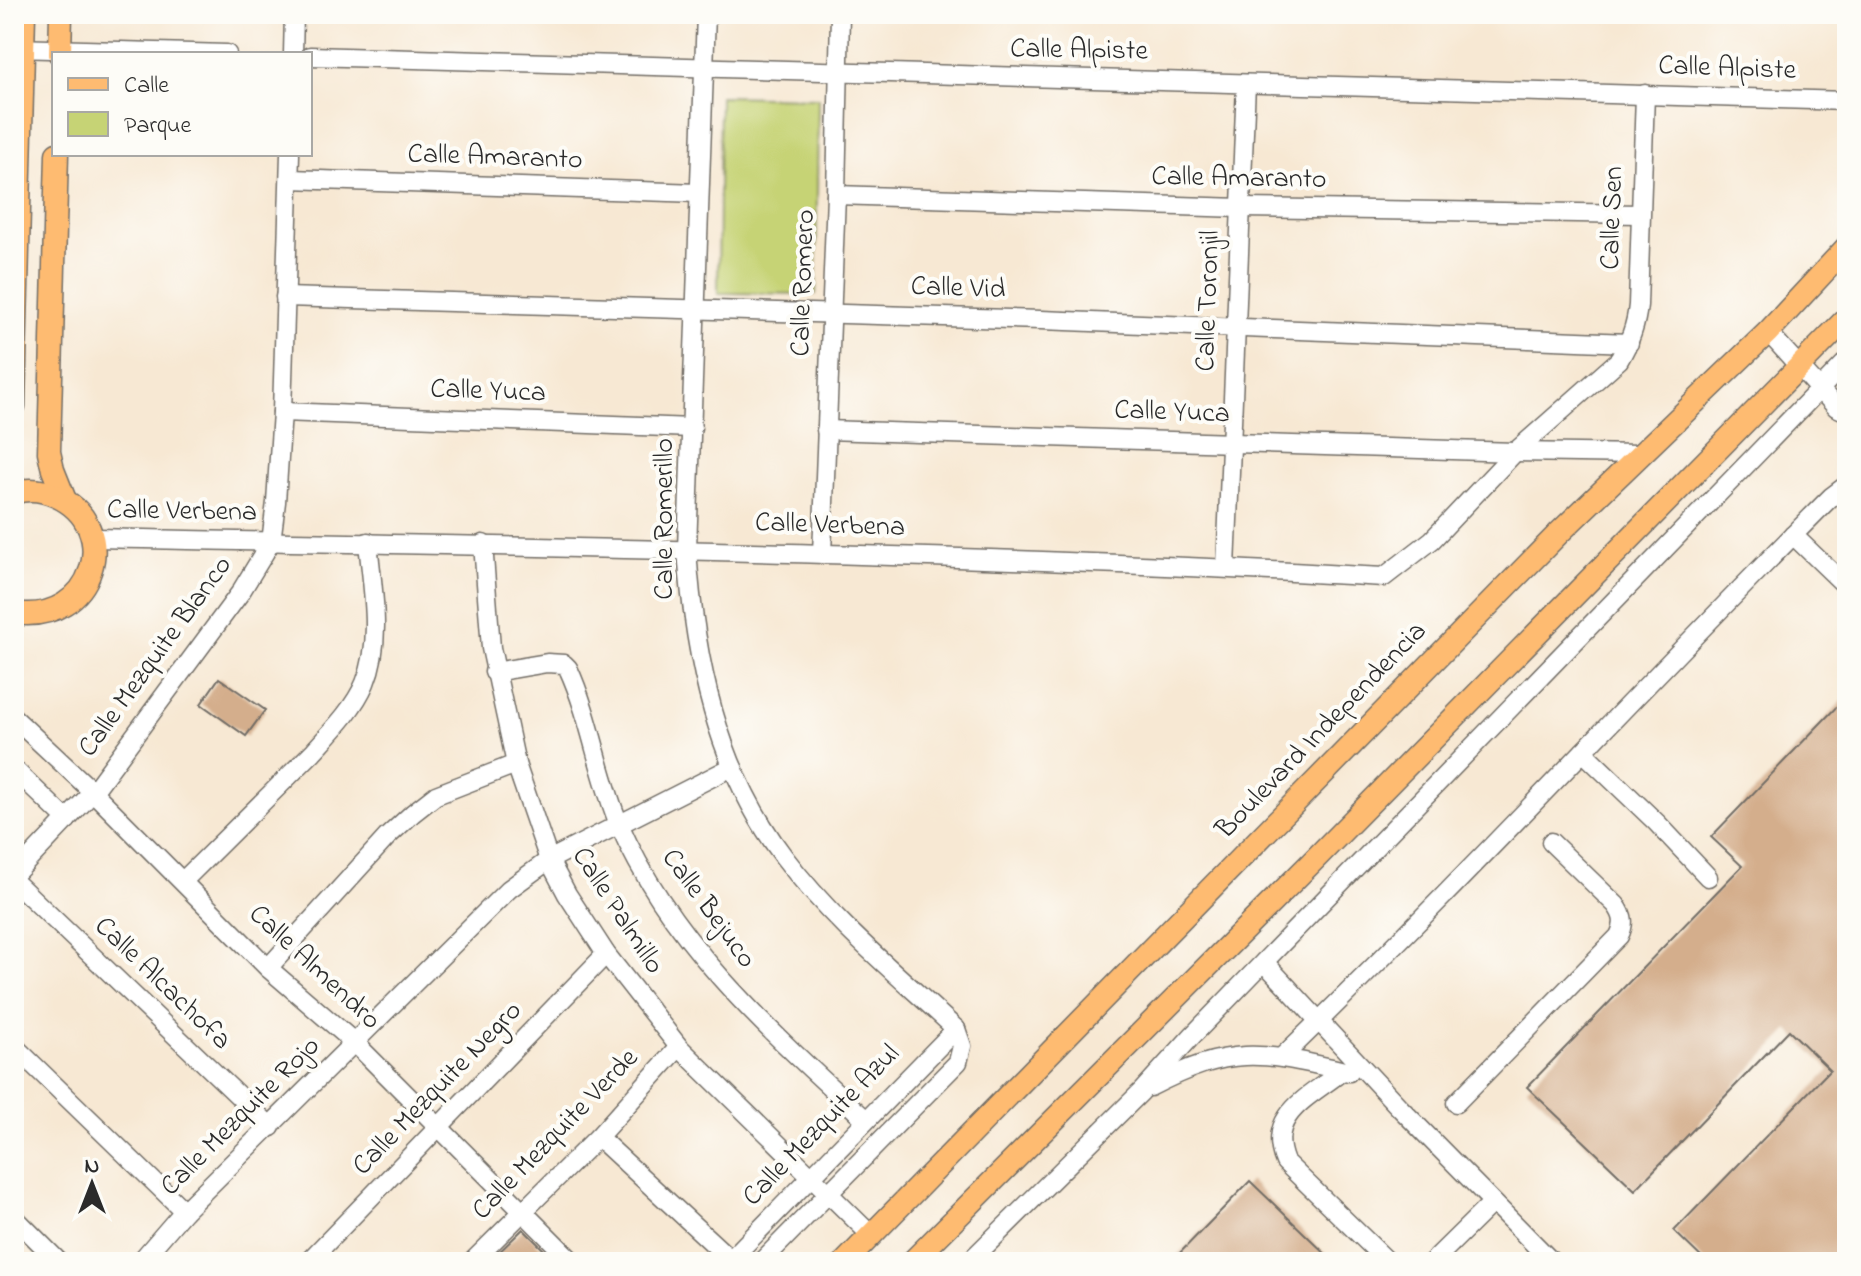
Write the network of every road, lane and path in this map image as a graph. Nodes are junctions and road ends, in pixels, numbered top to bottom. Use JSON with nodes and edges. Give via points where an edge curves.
{"nodes":[{"id":1,"x":24,"y":14,"type":"edge"},
{"id":2,"x":61,"y":14,"type":"edge"},
{"id":3,"x":294,"y":14,"type":"edge"},
{"id":4,"x":706,"y":14,"type":"edge"},
{"id":5,"x":840,"y":14,"type":"edge"},
{"id":6,"x":18,"y":48,"type":"edge"},
{"id":7,"x":60,"y":52,"type":"edge"},
{"id":8,"x":293,"y":52,"type":"edge"},
{"id":9,"x":312,"y":56,"type":"edge"},
{"id":10,"x":704,"y":68,"type":"junction"},
{"id":11,"x":840,"y":73,"type":"junction"},
{"id":12,"x":1246,"y":84,"type":"junction"},
{"id":13,"x":1645,"y":94,"type":"junction"},
{"id":14,"x":1847,"y":101,"type":"edge"},
{"id":15,"x":57,"y":156,"type":"edge"},
{"id":16,"x":290,"y":156,"type":"edge"},
{"id":17,"x":17,"y":169,"type":"edge"},
{"id":18,"x":290,"y":179,"type":"junction"},
{"id":19,"x":699,"y":193,"type":"junction"},
{"id":20,"x":836,"y":195,"type":"junction"},
{"id":21,"x":1241,"y":208,"type":"junction"},
{"id":22,"x":1640,"y":214,"type":"junction"},
{"id":23,"x":1847,"y":247,"type":"edge"},
{"id":24,"x":16,"y":284,"type":"edge"},
{"id":25,"x":285,"y":297,"type":"junction"},
{"id":26,"x":695,"y":309,"type":"junction"},
{"id":27,"x":831,"y":313,"type":"junction"},
{"id":28,"x":1847,"y":318,"type":"edge"},
{"id":29,"x":1236,"y":327,"type":"junction"},
{"id":30,"x":1768,"y":332,"type":"junction"},
{"id":31,"x":1629,"y":343,"type":"junction"},
{"id":32,"x":1847,"y":361,"type":"edge"},
{"id":33,"x":1799,"y":367,"type":"junction"},
{"id":34,"x":1818,"y":388,"type":"junction"},
{"id":35,"x":14,"y":406,"type":"edge"},
{"id":36,"x":282,"y":412,"type":"junction"},
{"id":37,"x":1847,"y":412,"type":"edge"},
{"id":38,"x":692,"y":428,"type":"junction"},
{"id":39,"x":826,"y":430,"type":"junction"},
{"id":40,"x":1231,"y":443,"type":"junction"},
{"id":41,"x":1515,"y":452,"type":"junction"},
{"id":42,"x":1641,"y":454,"type":"junction"},
{"id":43,"x":1847,"y":485,"type":"edge"},
{"id":44,"x":14,"y":493,"type":"edge"},
{"id":45,"x":65,"y":500,"type":"junction"},
{"id":46,"x":1793,"y":535,"type":"junction"},
{"id":47,"x":92,"y":538,"type":"junction"},
{"id":48,"x":271,"y":542,"type":"junction"},
{"id":49,"x":368,"y":542,"type":"junction"},
{"id":50,"x":483,"y":544,"type":"junction"},
{"id":51,"x":687,"y":549,"type":"junction"},
{"id":52,"x":822,"y":554,"type":"junction"},
{"id":53,"x":1226,"y":568,"type":"junction"},
{"id":54,"x":1847,"y":587,"type":"edge"},
{"id":55,"x":14,"y":613,"type":"edge"},
{"id":56,"x":494,"y":672,"type":"junction"},
{"id":57,"x":14,"y":718,"type":"edge"},
{"id":58,"x":1583,"y":752,"type":"junction"},
{"id":59,"x":516,"y":764,"type":"junction"},
{"id":60,"x":732,"y":767,"type":"junction"},
{"id":61,"x":14,"y":769,"type":"edge"},
{"id":62,"x":93,"y":792,"type":"junction"},
{"id":63,"x":67,"y":820,"type":"junction"},
{"id":64,"x":619,"y":824,"type":"junction"},
{"id":65,"x":1551,"y":842,"type":"dead end"},
{"id":66,"x":549,"y":860,"type":"junction"},
{"id":67,"x":14,"y":875,"type":"edge"},
{"id":68,"x":1708,"y":877,"type":"dead end"},
{"id":69,"x":14,"y":881,"type":"edge"},
{"id":70,"x":183,"y":881,"type":"junction"},
{"id":71,"x":606,"y":954,"type":"junction"},
{"id":72,"x":1264,"y":962,"type":"junction"},
{"id":73,"x":268,"y":968,"type":"junction"},
{"id":74,"x":1319,"y":1022,"type":"junction"},
{"id":75,"x":956,"y":1029,"type":"junction"},
{"id":76,"x":355,"y":1043,"type":"junction"},
{"id":77,"x":14,"y":1046,"type":"edge"},
{"id":78,"x":679,"y":1047,"type":"junction"},
{"id":79,"x":1282,"y":1057,"type":"junction"},
{"id":80,"x":1342,"y":1071,"type":"junction"},
{"id":81,"x":1371,"y":1077,"type":"junction"},
{"id":82,"x":1141,"y":1092,"type":"junction"},
{"id":83,"x":1456,"y":1103,"type":"dead end"},
{"id":84,"x":866,"y":1120,"type":"junction"},
{"id":85,"x":271,"y":1127,"type":"junction"},
{"id":86,"x":439,"y":1129,"type":"junction"},
{"id":87,"x":598,"y":1137,"type":"junction"},
{"id":88,"x":812,"y":1175,"type":"junction"},
{"id":89,"x":829,"y":1192,"type":"junction"},
{"id":90,"x":1492,"y":1203,"type":"junction"},
{"id":91,"x":184,"y":1211,"type":"junction"},
{"id":92,"x":522,"y":1211,"type":"junction"},
{"id":93,"x":14,"y":1217,"type":"edge"},
{"id":94,"x":871,"y":1235,"type":"junction"},
{"id":95,"x":729,"y":1261,"type":"edge"},
{"id":96,"x":59,"y":1262,"type":"edge"},
{"id":97,"x":140,"y":1262,"type":"edge"},
{"id":98,"x":308,"y":1262,"type":"edge"},
{"id":99,"x":472,"y":1262,"type":"edge"},
{"id":100,"x":573,"y":1262,"type":"edge"},
{"id":101,"x":761,"y":1262,"type":"edge"},
{"id":102,"x":845,"y":1262,"type":"edge"},
{"id":103,"x":912,"y":1262,"type":"edge"},
{"id":104,"x":969,"y":1262,"type":"edge"},
{"id":105,"x":1388,"y":1262,"type":"edge"},
{"id":106,"x":1432,"y":1262,"type":"edge"},
{"id":107,"x":1552,"y":1262,"type":"edge"}],
"edges":[{"from":1,"to":6,"type":"main road"},
{"from":2,"to":7,"type":"main road"},
{"from":3,"to":8,"type":"street"},
{"from":4,"to":10,"type":"street","name":"Calle Romerillo"},
{"from":5,"to":11,"type":"street","name":"Calle Romero"},
{"from":6,"to":7,"type":"street"},
{"from":6,"to":17,"type":"main road"},
{"from":9,"to":10,"type":"street","name":"Calle Alpiste"},
{"from":10,"to":11,"type":"street","name":"Calle Alpiste"},
{"from":10,"to":19,"type":"street","name":"Calle Romerillo"},
{"from":11,"to":12,"type":"street","name":"Calle Alpiste"},
{"from":11,"to":20,"type":"street","name":"Calle Romero"},
{"from":12,"to":13,"type":"street","name":"Calle Alpiste"},
{"from":12,"to":21,"type":"street","name":"Calle Toronjil"},
{"from":13,"to":14,"type":"street","name":"Calle Alpiste"},
{"from":13,"to":22,"type":"street","name":"Calle Sen"},
{"from":15,"to":45,"type":"main road","via":[[49,452]]},
{"from":16,"to":18,"type":"street","name":"Calle Mezquite Blanco"},
{"from":17,"to":24,"type":"main road"},
{"from":18,"to":19,"type":"street","name":"Calle Amaranto"},
{"from":18,"to":25,"type":"street","name":"Calle Mezquite Blanco"},
{"from":19,"to":26,"type":"street","name":"Calle Romerillo"},
{"from":20,"to":21,"type":"street","name":"Calle Amaranto"},
{"from":20,"to":27,"type":"street","name":"Calle Romero"},
{"from":21,"to":22,"type":"street","name":"Calle Amaranto"},
{"from":21,"to":29,"type":"street","name":"Calle Toronjil"},
{"from":22,"to":31,"type":"street","name":"Calle Sen","via":[[1638,305]]},
{"from":23,"to":30,"type":"main road","name":"Boulevard Independencia"},
{"from":24,"to":35,"type":"main road"},
{"from":25,"to":26,"type":"street","name":"Calle Vid"},
{"from":25,"to":36,"type":"street","name":"Calle Mezquite Blanco"},
{"from":26,"to":27,"type":"street","name":"Calle Vid"},
{"from":26,"to":38,"type":"street","name":"Calle Romerillo"},
{"from":27,"to":29,"type":"street","name":"Calle Vid"},
{"from":27,"to":39,"type":"street","name":"Calle Romero"},
{"from":28,"to":33,"type":"main road"},
{"from":29,"to":31,"type":"street","name":"Calle Vid"},
{"from":29,"to":40,"type":"street","name":"Calle Toronjil"},
{"from":30,"to":33,"type":"street"},
{"from":30,"to":42,"type":"main road","name":"Boulevard Independencia"},
{"from":31,"to":41,"type":"street","via":[[1619,360]]},
{"from":32,"to":34,"type":"street"},
{"from":33,"to":34,"type":"street"},
{"from":33,"to":103,"type":"main road"},
{"from":34,"to":37,"type":"street"},
{"from":34,"to":72,"type":"street"},
{"from":36,"to":38,"type":"street","name":"Calle Yuca"},
{"from":36,"to":48,"type":"street","name":"Calle Mezquite Blanco"},
{"from":38,"to":51,"type":"street","name":"Calle Romerillo"},
{"from":39,"to":40,"type":"street","name":"Calle Yuca"},
{"from":39,"to":52,"type":"street","name":"Calle Romero"},
{"from":40,"to":41,"type":"street","name":"Calle Yuca"},
{"from":40,"to":53,"type":"street","name":"Calle Toronjil"},
{"from":41,"to":42,"type":"street","name":"Calle Yuca"},
{"from":41,"to":53,"type":"street","name":"Calle Verbena","via":[[1432,540],[1384,577]]},
{"from":42,"to":94,"type":"main road","name":"Boulevard Independencia"},
{"from":43,"to":46,"type":"street"},
{"from":44,"to":45,"type":"main road","via":[[45,491]]},
{"from":45,"to":47,"type":"main road"},
{"from":46,"to":54,"type":"street"},
{"from":46,"to":58,"type":"street"},
{"from":47,"to":48,"type":"street","name":"Calle Verbena"},
{"from":47,"to":55,"type":"main road","via":[[87,581],[73,599],[33,616]]},
{"from":48,"to":49,"type":"street","name":"Calle Verbena"},
{"from":48,"to":62,"type":"street","name":"Calle Mezquite Blanco","via":[[240,593]]},
{"from":49,"to":50,"type":"street","name":"Calle Verbena"},
{"from":49,"to":70,"type":"street","via":[[375,616],[365,683],[333,731]]},
{"from":50,"to":51,"type":"street","name":"Calle Verbena"},
{"from":50,"to":56,"type":"street","name":"Calle Palmillo"},
{"from":51,"to":52,"type":"street","name":"Calle Verbena"},
{"from":51,"to":60,"type":"street","name":"Calle Romerillo","via":[[706,685]]},
{"from":52,"to":53,"type":"street","name":"Calle Verbena"},
{"from":56,"to":59,"type":"street","name":"Calle Palmillo"},
{"from":56,"to":64,"type":"street","name":"Calle Bejuco","via":[[547,663],[568,668]]},
{"from":57,"to":62,"type":"street","name":"Calle Almendro"},
{"from":58,"to":68,"type":"street"},
{"from":58,"to":74,"type":"street"},
{"from":59,"to":66,"type":"street","name":"Calle Palmillo"},
{"from":59,"to":73,"type":"street","via":[[436,795],[413,813]]},
{"from":60,"to":64,"type":"street","name":"Calle Mezquite Rojo"},
{"from":60,"to":75,"type":"street","name":"Calle Romerillo","via":[[784,857],[822,902]]},
{"from":61,"to":63,"type":"street"},
{"from":62,"to":63,"type":"street","name":"Calle Mezquite Blanco"},
{"from":62,"to":70,"type":"street","name":"Calle Almendro"},
{"from":63,"to":67,"type":"street","name":"Calle Mezquite Blanco"},
{"from":64,"to":66,"type":"street","name":"Calle Mezquite Rojo"},
{"from":64,"to":84,"type":"street","name":"Calle Bejuco","via":[[658,897],[718,975]]},
{"from":65,"to":83,"type":"street","via":[[1616,905],[1623,927]]},
{"from":66,"to":71,"type":"street","name":"Calle Palmillo"},
{"from":66,"to":76,"type":"street","name":"Calle Mezquite Rojo","via":[[465,930]]},
{"from":69,"to":85,"type":"street","name":"Calle Alcachofa"},
{"from":70,"to":73,"type":"street","name":"Calle Almendro"},
{"from":71,"to":78,"type":"street","name":"Calle Palmillo"},
{"from":71,"to":86,"type":"street","name":"Calle Mezquite Negro"},
{"from":72,"to":74,"type":"street"},
{"from":72,"to":82,"type":"street"},
{"from":73,"to":76,"type":"street","name":"Calle Almendro"},
{"from":74,"to":79,"type":"street"},
{"from":74,"to":81,"type":"street"},
{"from":75,"to":84,"type":"street","name":"Calle Mezquite Azul"},
{"from":75,"to":89,"type":"street","via":[[962,1046],[958,1062]]},
{"from":76,"to":85,"type":"street","name":"Calle Mezquite Rojo"},
{"from":76,"to":86,"type":"street","name":"Calle Almendro"},
{"from":77,"to":91,"type":"street"},
{"from":78,"to":87,"type":"street","name":"Calle Mezquite Verde"},
{"from":78,"to":88,"type":"street","name":"Calle Palmillo"},
{"from":79,"to":80,"type":"street"},
{"from":79,"to":82,"type":"street","via":[[1253,1054],[1213,1060]]},
{"from":80,"to":81,"type":"street"},
{"from":80,"to":105,"type":"street","via":[[1287,1115],[1280,1127],[1280,1149],[1285,1162]]},
{"from":81,"to":90,"type":"street"},
{"from":82,"to":104,"type":"street"},
{"from":84,"to":88,"type":"street","name":"Calle Mezquite Azul"},
{"from":85,"to":91,"type":"street","name":"Calle Mezquite Rojo"},
{"from":86,"to":92,"type":"street","name":"Calle Almendro"},
{"from":86,"to":98,"type":"street","name":"Calle Mezquite Negro"},
{"from":87,"to":92,"type":"street","name":"Calle Mezquite Verde"},
{"from":87,"to":95,"type":"street"},
{"from":88,"to":89,"type":"street","name":"Calle Palmillo"},
{"from":88,"to":95,"type":"street","name":"Calle Mezquite Azul"},
{"from":89,"to":94,"type":"street","name":"Calle Palmillo"},
{"from":89,"to":101,"type":"street"},
{"from":90,"to":106,"type":"street"},
{"from":90,"to":107,"type":"street"},
{"from":91,"to":97,"type":"street","name":"Calle Mezquite Rojo"},
{"from":92,"to":99,"type":"street","name":"Calle Mezquite Verde"},
{"from":92,"to":100,"type":"street","name":"Calle Almendro"},
{"from":93,"to":96,"type":"street"},
{"from":94,"to":102,"type":"main road","name":"Boulevard Independencia"}]}
